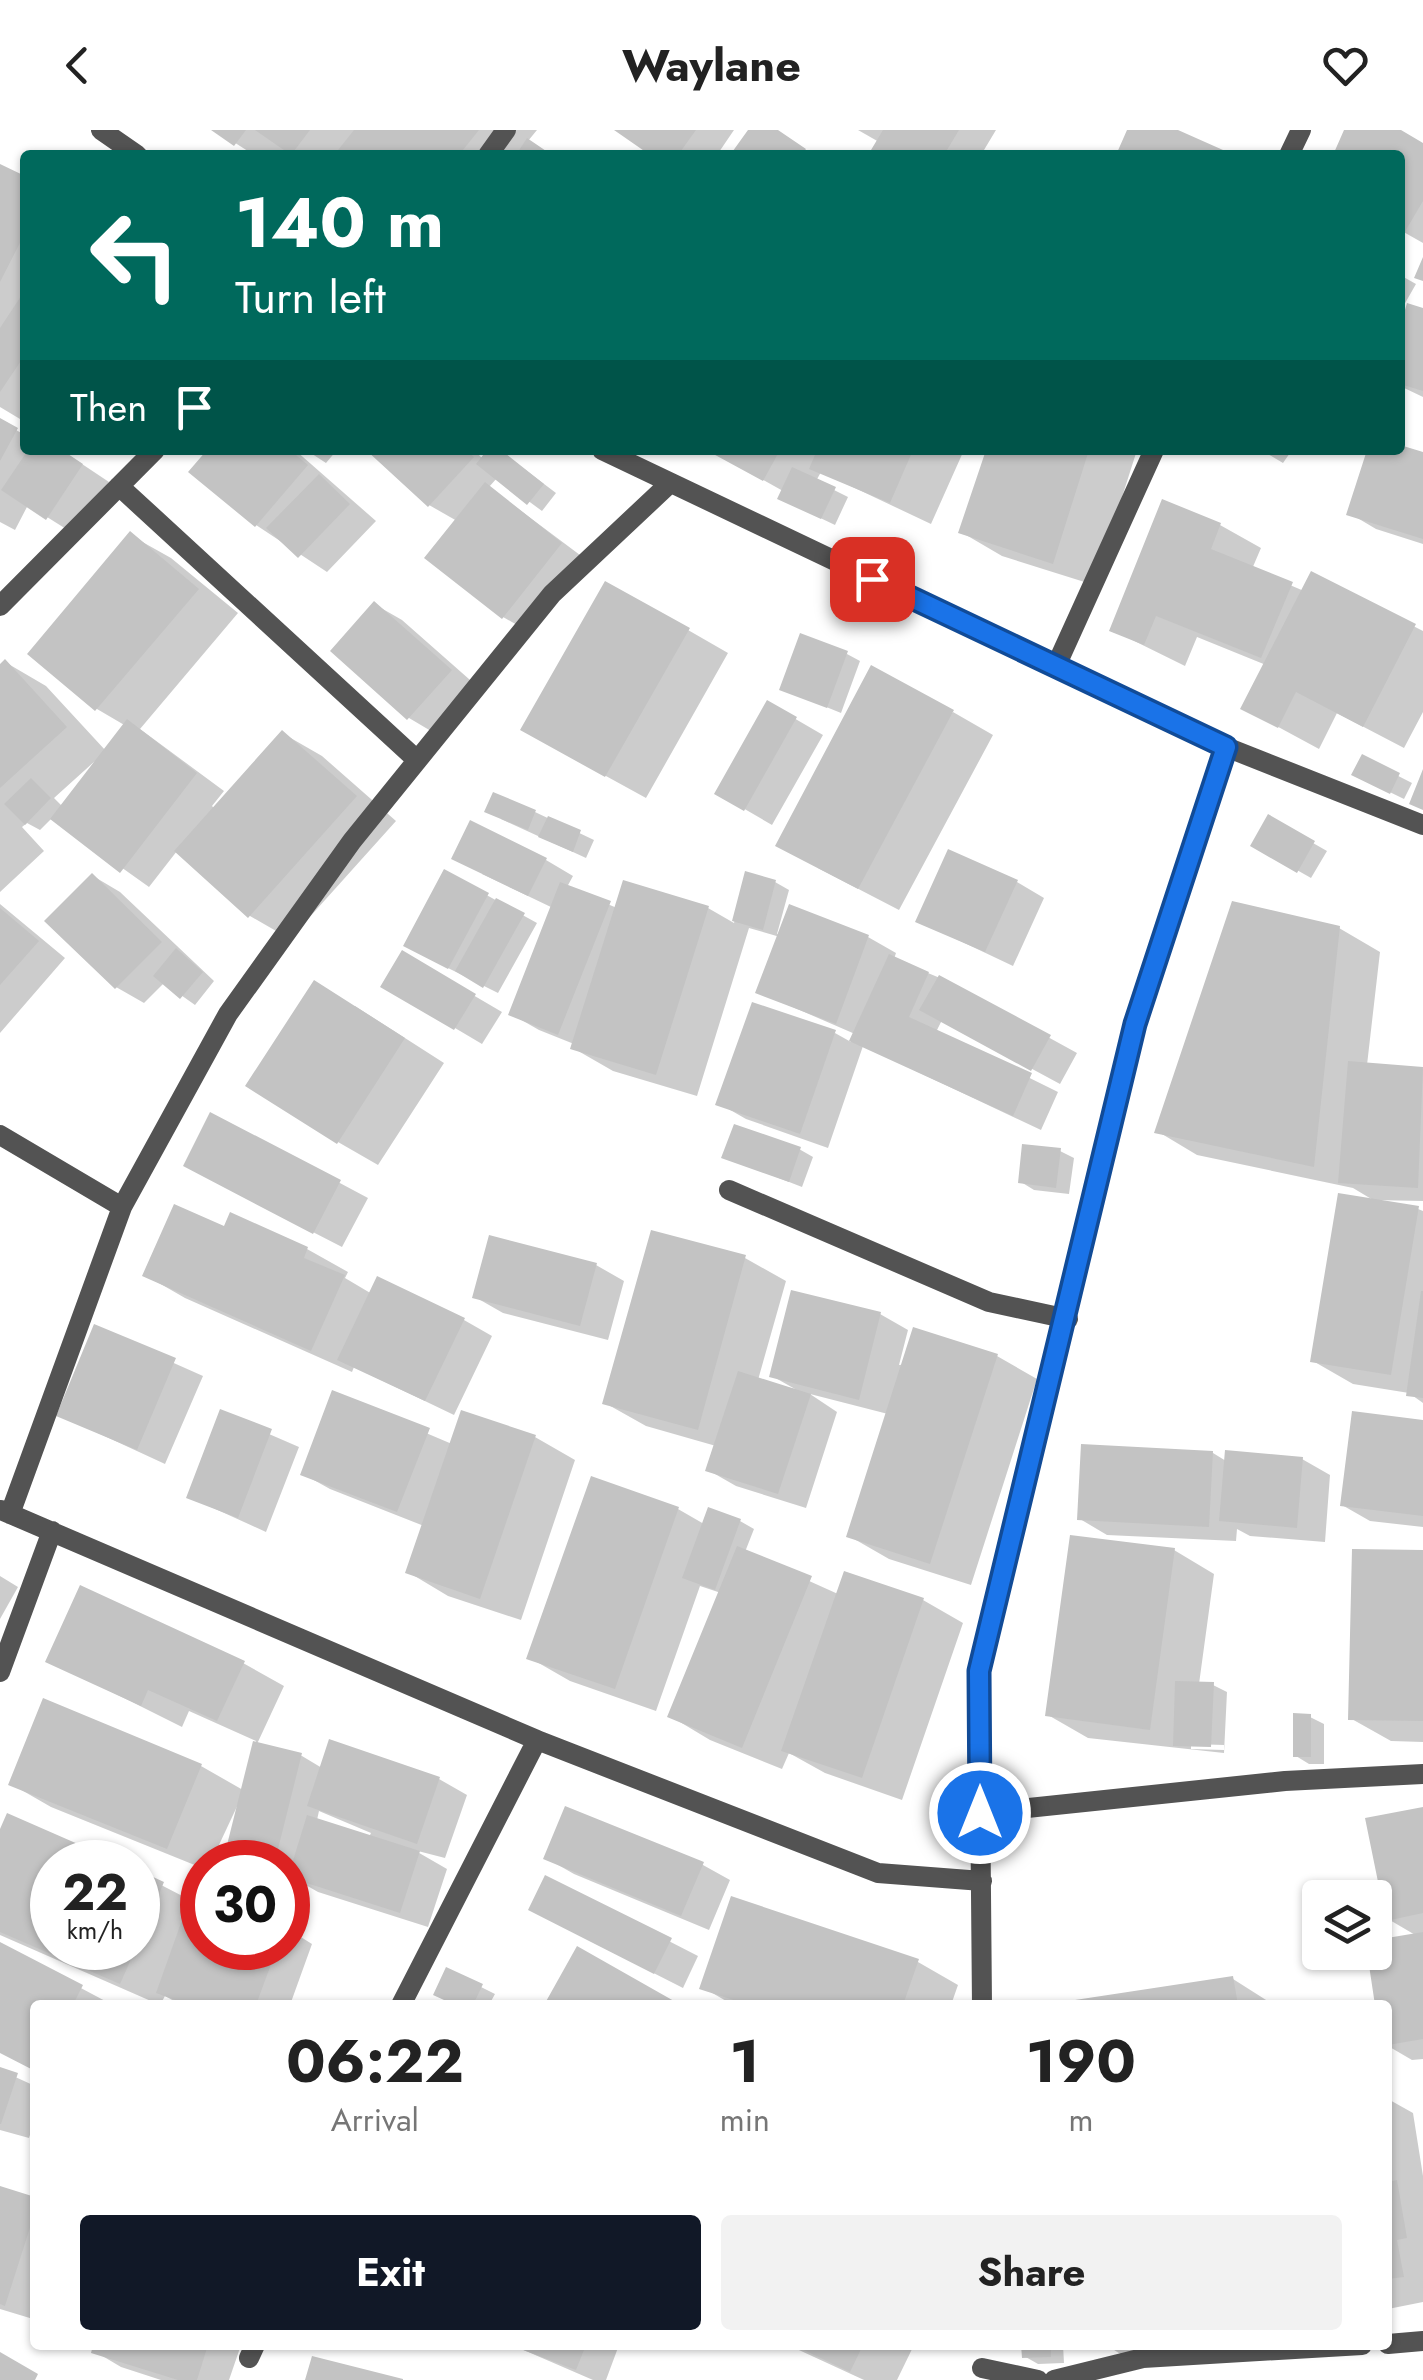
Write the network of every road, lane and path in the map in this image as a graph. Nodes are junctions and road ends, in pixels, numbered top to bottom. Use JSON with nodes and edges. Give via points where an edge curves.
{"nodes":[{"id":1,"x":101,"y":130,"type":"edge"},
{"id":2,"x":130,"y":150,"type":"edge"},
{"id":3,"x":150,"y":455,"type":"edge"},
{"id":4,"x":612,"y":455,"type":"edge"},
{"id":5,"x":1152,"y":455,"type":"edge"},
{"id":6,"x":669,"y":484,"type":"junction"},
{"id":7,"x":118,"y":486,"type":"junction"},
{"id":8,"x":0,"y":606,"type":"edge"},
{"id":9,"x":1056,"y":666,"type":"junction"},
{"id":10,"x":1226,"y":747,"type":"junction"},
{"id":11,"x":417,"y":760,"type":"junction"},
{"id":12,"x":1423,"y":825,"type":"edge"},
{"id":13,"x":0,"y":1135,"type":"edge"},
{"id":14,"x":729,"y":1190,"type":"dead end"},
{"id":15,"x":122,"y":1207,"type":"junction"},
{"id":16,"x":1068,"y":1319,"type":"junction"},
{"id":17,"x":5,"y":1512,"type":"edge"},
{"id":18,"x":52,"y":1531,"type":"junction"},
{"id":19,"x":0,"y":1672,"type":"edge"},
{"id":20,"x":537,"y":1740,"type":"junction"},
{"id":21,"x":1423,"y":1774,"type":"edge"},
{"id":22,"x":980,"y":1813,"type":"junction"},
{"id":23,"x":982,"y":1880,"type":"junction"},
{"id":24,"x":404,"y":2000,"type":"edge"},
{"id":25,"x":982,"y":2000,"type":"edge"},
{"id":26,"x":1423,"y":2342,"type":"edge"},
{"id":27,"x":1392,"y":2344,"type":"edge"},
{"id":28,"x":1278,"y":2350,"type":"edge"},
{"id":29,"x":982,"y":2374,"type":"edge"},
{"id":30,"x":1038,"y":2380,"type":"edge"},
{"id":31,"x":1054,"y":2380,"type":"edge"}],
"edges":[{"from":1,"to":2,"type":"street"},
{"from":3,"to":7,"type":"street"},
{"from":4,"to":6,"type":"street"},
{"from":5,"to":9,"type":"street"},
{"from":6,"to":9,"type":"street"},
{"from":6,"to":11,"type":"street","via":[[552,594]]},
{"from":7,"to":8,"type":"street"},
{"from":7,"to":11,"type":"street"},
{"from":9,"to":10,"type":"street"},
{"from":10,"to":12,"type":"street"},
{"from":10,"to":16,"type":"street","via":[[1135,1024]]},
{"from":11,"to":15,"type":"street","via":[[228,1014]]},
{"from":13,"to":15,"type":"street"},
{"from":14,"to":16,"type":"street","via":[[989,1302]]},
{"from":15,"to":17,"type":"street"},
{"from":16,"to":22,"type":"street","via":[[979,1671]]},
{"from":17,"to":18,"type":"street"},
{"from":18,"to":19,"type":"street"},
{"from":18,"to":20,"type":"street"},
{"from":20,"to":23,"type":"street","via":[[878,1873]]},
{"from":20,"to":24,"type":"street"},
{"from":21,"to":22,"type":"street"},
{"from":22,"to":23,"type":"street"},
{"from":23,"to":25,"type":"street"},
{"from":26,"to":27,"type":"street"},
{"from":28,"to":31,"type":"street","via":[[1143,2358]]},
{"from":29,"to":30,"type":"street"}]}
